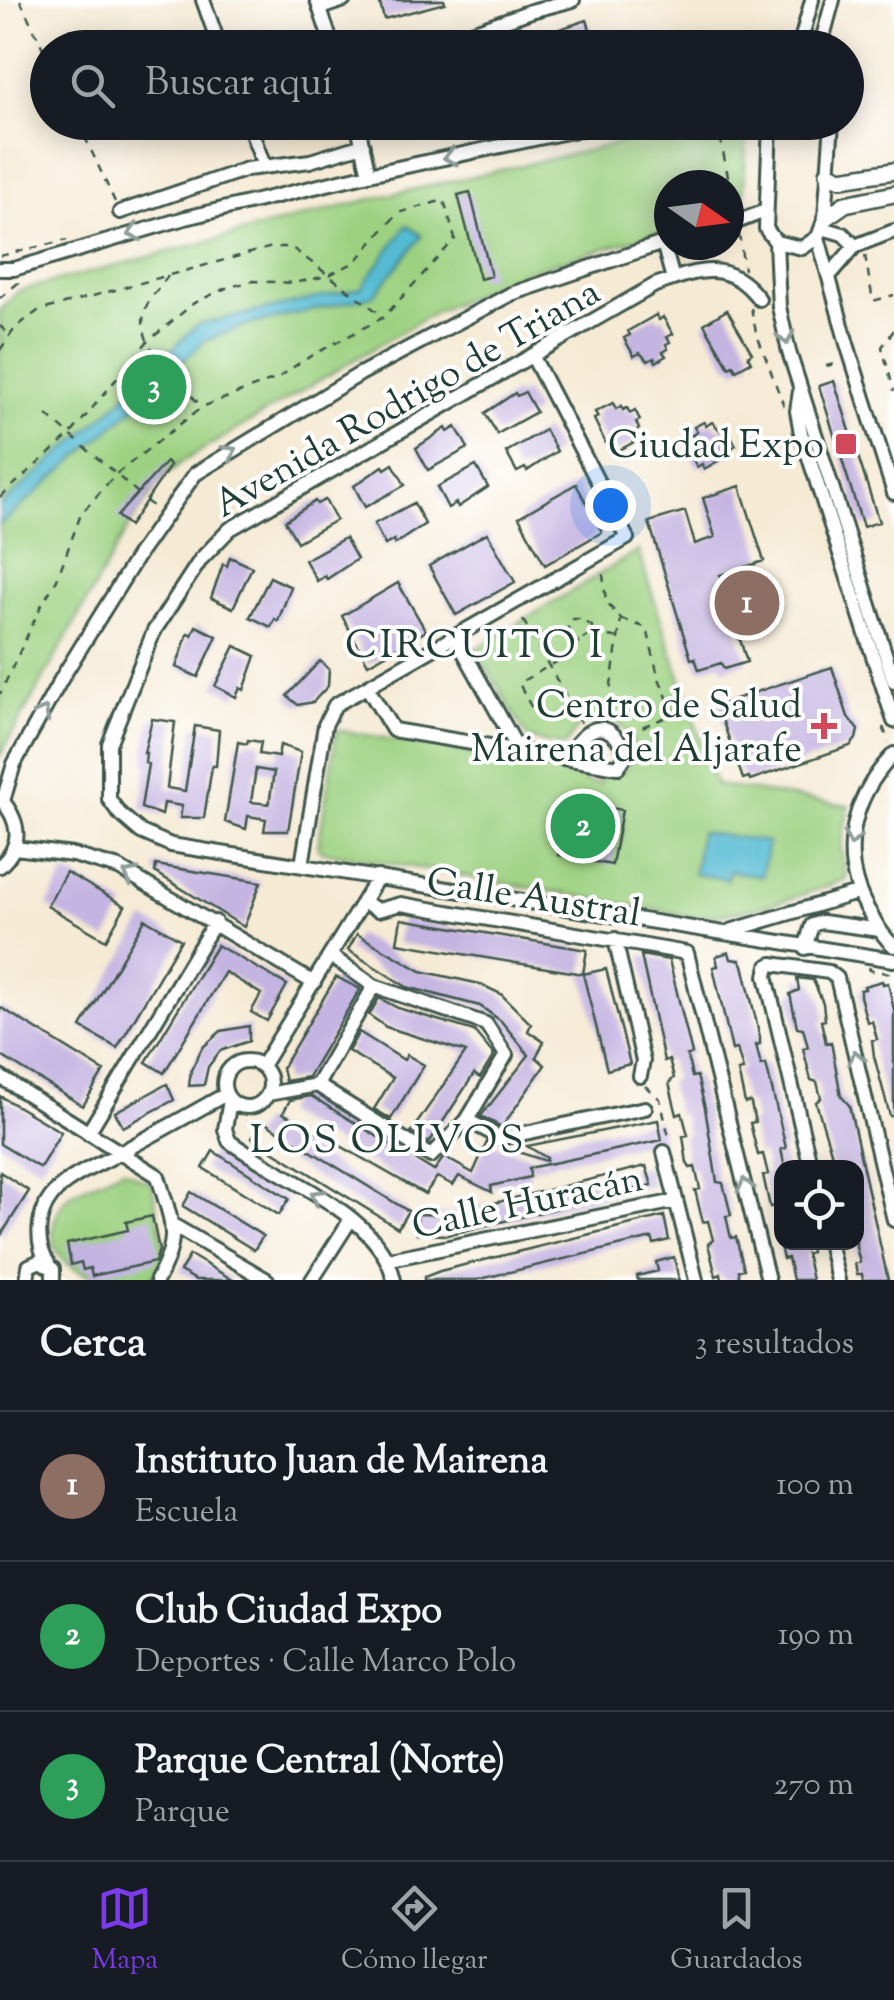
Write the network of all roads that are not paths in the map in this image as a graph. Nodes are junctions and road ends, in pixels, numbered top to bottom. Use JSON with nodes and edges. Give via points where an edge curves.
{"nodes":[{"id":1,"x":203,"y":0,"type":"edge"},
{"id":2,"x":344,"y":0,"type":"edge"},
{"id":3,"x":573,"y":0,"type":"edge"},
{"id":4,"x":812,"y":0,"type":"edge"},
{"id":5,"x":833,"y":0,"type":"edge"},
{"id":6,"x":318,"y":4,"type":"edge"},
{"id":7,"x":214,"y":30,"type":"edge"},
{"id":8,"x":327,"y":30,"type":"edge"},
{"id":9,"x":476,"y":30,"type":"edge"},
{"id":10,"x":804,"y":30,"type":"edge"},
{"id":11,"x":825,"y":30,"type":"edge"},
{"id":12,"x":255,"y":140,"type":"edge"},
{"id":13,"x":361,"y":140,"type":"edge"},
{"id":14,"x":529,"y":140,"type":"edge"},
{"id":15,"x":769,"y":140,"type":"edge"},
{"id":16,"x":831,"y":140,"type":"edge"},
{"id":17,"x":363,"y":145,"type":"junction"},
{"id":18,"x":264,"y":166,"type":"junction"},
{"id":19,"x":894,"y":171,"type":"edge"},
{"id":20,"x":828,"y":173,"type":"junction"},
{"id":21,"x":369,"y":174,"type":"junction"},
{"id":22,"x":894,"y":194,"type":"edge"},
{"id":23,"x":765,"y":211,"type":"junction"},
{"id":24,"x":120,"y":212,"type":"road end"},
{"id":25,"x":744,"y":220,"type":"edge"},
{"id":26,"x":822,"y":228,"type":"junction"},
{"id":27,"x":894,"y":230,"type":"edge"},
{"id":28,"x":776,"y":242,"type":"junction"},
{"id":29,"x":654,"y":246,"type":"edge"},
{"id":30,"x":859,"y":246,"type":"junction"},
{"id":31,"x":669,"y":260,"type":"edge"},
{"id":32,"x":0,"y":269,"type":"edge"},
{"id":33,"x":829,"y":276,"type":"junction"},
{"id":34,"x":673,"y":279,"type":"junction"},
{"id":35,"x":759,"y":299,"type":"dead end"},
{"id":36,"x":533,"y":357,"type":"junction"},
{"id":37,"x":800,"y":388,"type":"junction"},
{"id":38,"x":889,"y":460,"type":"edge"},
{"id":39,"x":894,"y":493,"type":"edge"},
{"id":40,"x":455,"y":636,"type":"junction"},
{"id":41,"x":894,"y":681,"type":"edge"},
{"id":42,"x":367,"y":686,"type":"junction"},
{"id":43,"x":894,"y":721,"type":"edge"},
{"id":44,"x":519,"y":751,"type":"junction"},
{"id":45,"x":894,"y":754,"type":"edge"},
{"id":46,"x":562,"y":758,"type":"junction"},
{"id":47,"x":2,"y":800,"type":"edge"},
{"id":48,"x":14,"y":848,"type":"junction"},
{"id":49,"x":0,"y":866,"type":"edge"},
{"id":50,"x":302,"y":866,"type":"junction"},
{"id":51,"x":378,"y":877,"type":"junction"},
{"id":52,"x":857,"y":893,"type":"junction"},
{"id":53,"x":363,"y":902,"type":"junction"},
{"id":54,"x":773,"y":918,"type":"junction"},
{"id":55,"x":216,"y":922,"type":"junction"},
{"id":56,"x":880,"y":930,"type":"junction"},
{"id":57,"x":725,"y":933,"type":"junction"},
{"id":58,"x":614,"y":939,"type":"junction"},
{"id":59,"x":770,"y":941,"type":"junction"},
{"id":60,"x":894,"y":946,"type":"edge"},
{"id":61,"x":805,"y":948,"type":"junction"},
{"id":62,"x":330,"y":956,"type":"junction"},
{"id":63,"x":894,"y":960,"type":"edge"},
{"id":64,"x":314,"y":983,"type":"junction"},
{"id":65,"x":374,"y":986,"type":"junction"},
{"id":66,"x":262,"y":1066,"type":"junction"},
{"id":67,"x":640,"y":1076,"type":"road end"},
{"id":68,"x":0,"y":1077,"type":"edge"},
{"id":69,"x":316,"y":1085,"type":"junction"},
{"id":70,"x":268,"y":1094,"type":"junction"},
{"id":71,"x":228,"y":1098,"type":"junction"},
{"id":72,"x":645,"y":1108,"type":"dead end"},
{"id":73,"x":467,"y":1120,"type":"junction"},
{"id":74,"x":88,"y":1133,"type":"junction"},
{"id":75,"x":122,"y":1152,"type":"junction"},
{"id":76,"x":664,"y":1152,"type":"road end"},
{"id":77,"x":809,"y":1160,"type":"edge"},
{"id":78,"x":676,"y":1201,"type":"junction"},
{"id":79,"x":352,"y":1219,"type":"junction"},
{"id":80,"x":894,"y":1220,"type":"edge"},
{"id":81,"x":172,"y":1224,"type":"junction"},
{"id":82,"x":831,"y":1250,"type":"edge"},
{"id":83,"x":390,"y":1260,"type":"junction"},
{"id":84,"x":51,"y":1270,"type":"edge"},
{"id":85,"x":24,"y":1277,"type":"edge"},
{"id":86,"x":65,"y":1280,"type":"edge"},
{"id":87,"x":157,"y":1280,"type":"edge"},
{"id":88,"x":267,"y":1280,"type":"edge"},
{"id":89,"x":312,"y":1280,"type":"edge"},
{"id":90,"x":394,"y":1280,"type":"edge"},
{"id":91,"x":696,"y":1280,"type":"edge"},
{"id":92,"x":768,"y":1280,"type":"edge"},
{"id":93,"x":838,"y":1280,"type":"edge"}],
"edges":[{"from":1,"to":7,"type":"street"},
{"from":2,"to":6,"type":"street"},
{"from":3,"to":9,"type":"street"},
{"from":4,"to":10,"type":"street"},
{"from":5,"to":11,"type":"street"},
{"from":6,"to":8,"type":"street"},
{"from":12,"to":18,"type":"street"},
{"from":13,"to":17,"type":"street"},
{"from":14,"to":21,"type":"street","one_way":true},
{"from":15,"to":23,"type":"street"},
{"from":16,"to":20,"type":"street"},
{"from":17,"to":18,"type":"street"},
{"from":17,"to":21,"type":"street"},
{"from":18,"to":24,"type":"street"},
{"from":19,"to":20,"type":"main road","via":[[840,180]]},
{"from":20,"to":26,"type":"street"},
{"from":21,"to":32,"type":"street","one_way":true},
{"from":22,"to":26,"type":"main road","via":[[845,204]]},
{"from":23,"to":25,"type":"street"},
{"from":23,"to":28,"type":"street","via":[[766,229]]},
{"from":26,"to":28,"type":"street","via":[[802,248]]},
{"from":26,"to":30,"type":"street"},
{"from":26,"to":33,"type":"street"},
{"from":27,"to":30,"type":"street"},
{"from":28,"to":37,"type":"street","one_way":true,"via":[[779,307]]},
{"from":47,"to":29,"type":"street","one_way":true,"via":[[14,764],[63,676],[195,474],[360,374],[511,294]]},
{"from":30,"to":33,"type":"street"},
{"from":31,"to":34,"type":"street"},
{"from":33,"to":38,"type":"street"},
{"from":34,"to":35,"type":"street","name":"Avenida Rodrigo de Triana","via":[[719,270],[746,282]]},
{"from":34,"to":36,"type":"street","name":"Avenida Rodrigo de Triana"},
{"from":36,"to":40,"type":"street","via":[[627,538]]},
{"from":36,"to":50,"type":"street","name":"Avenida Rodrigo de Triana","via":[[230,529],[201,559],[154,632],[110,744],[109,799],[141,832],[171,845]]},
{"from":37,"to":41,"type":"street"},
{"from":37,"to":43,"type":"street","via":[[801,432]]},
{"from":38,"to":39,"type":"street"},
{"from":40,"to":42,"type":"street"},
{"from":40,"to":44,"type":"street"},
{"from":42,"to":44,"type":"street","via":[[394,730]]},
{"from":42,"to":50,"type":"street","via":[[334,705],[325,725]]},
{"from":44,"to":46,"type":"street"},
{"from":45,"to":52,"type":"street","one_way":true,"via":[[859,804],[849,854]]},
{"from":46,"to":46,"type":"street","via":[[586,734],[606,730],[623,742],[618,767]]},
{"from":47,"to":48,"type":"street","via":[[16,820]]},
{"from":48,"to":49,"type":"street"},
{"from":55,"to":48,"type":"street","one_way":true,"via":[[119,868]]},
{"from":50,"to":51,"type":"street"},
{"from":51,"to":53,"type":"street"},
{"from":51,"to":57,"type":"street"},
{"from":52,"to":54,"type":"street"},
{"from":52,"to":56,"type":"street"},
{"from":53,"to":58,"type":"street","name":"Calle Austral","via":[[378,910],[401,904]]},
{"from":53,"to":62,"type":"street"},
{"from":54,"to":57,"type":"street"},
{"from":54,"to":59,"type":"street","via":[[763,930]]},
{"from":55,"to":64,"type":"street"},
{"from":55,"to":74,"type":"street"},
{"from":56,"to":60,"type":"street"},
{"from":56,"to":61,"type":"street","via":[[822,922],[812,925]]},
{"from":57,"to":59,"type":"street"},
{"from":58,"to":67,"type":"street"},
{"from":92,"to":58,"type":"street","name":"Calle Austral","one_way":true,"via":[[691,962],[683,951]]},
{"from":59,"to":61,"type":"street"},
{"from":61,"to":63,"type":"street"},
{"from":62,"to":64,"type":"street"},
{"from":62,"to":65,"type":"street"},
{"from":64,"to":66,"type":"street"},
{"from":65,"to":69,"type":"street"},
{"from":65,"to":73,"type":"street","via":[[486,1024],[506,1055]]},
{"from":66,"to":70,"type":"street","via":[[270,1079]]},
{"from":66,"to":71,"type":"street","via":[[249,1061],[230,1068],[224,1080]]},
{"from":68,"to":74,"type":"street"},
{"from":69,"to":70,"type":"street"},
{"from":69,"to":73,"type":"street","via":[[431,1156]]},
{"from":70,"to":71,"type":"street","via":[[251,1107]]},
{"from":71,"to":75,"type":"street"},
{"from":79,"to":71,"type":"street","one_way":true,"via":[[229,1142]]},
{"from":72,"to":73,"type":"street","via":[[500,1138]]},
{"from":74,"to":75,"type":"street"},
{"from":75,"to":81,"type":"street","via":[[158,1176]]},
{"from":75,"to":84,"type":"street","via":[[64,1184],[46,1204],[40,1240]]},
{"from":76,"to":78,"type":"street"},
{"from":80,"to":77,"type":"street","one_way":true,"via":[[837,978],[772,964],[766,976]]},
{"from":78,"to":83,"type":"street","name":"Calle Huracán"},
{"from":78,"to":91,"type":"street"},
{"from":79,"to":83,"type":"street"},
{"from":79,"to":89,"type":"street"},
{"from":81,"to":87,"type":"street","via":[[172,1253]]},
{"from":81,"to":88,"type":"street"},
{"from":82,"to":93,"type":"street"},
{"from":83,"to":90,"type":"street"},
{"from":84,"to":85,"type":"street","via":[[36,1262]]},
{"from":84,"to":86,"type":"street"}]}
